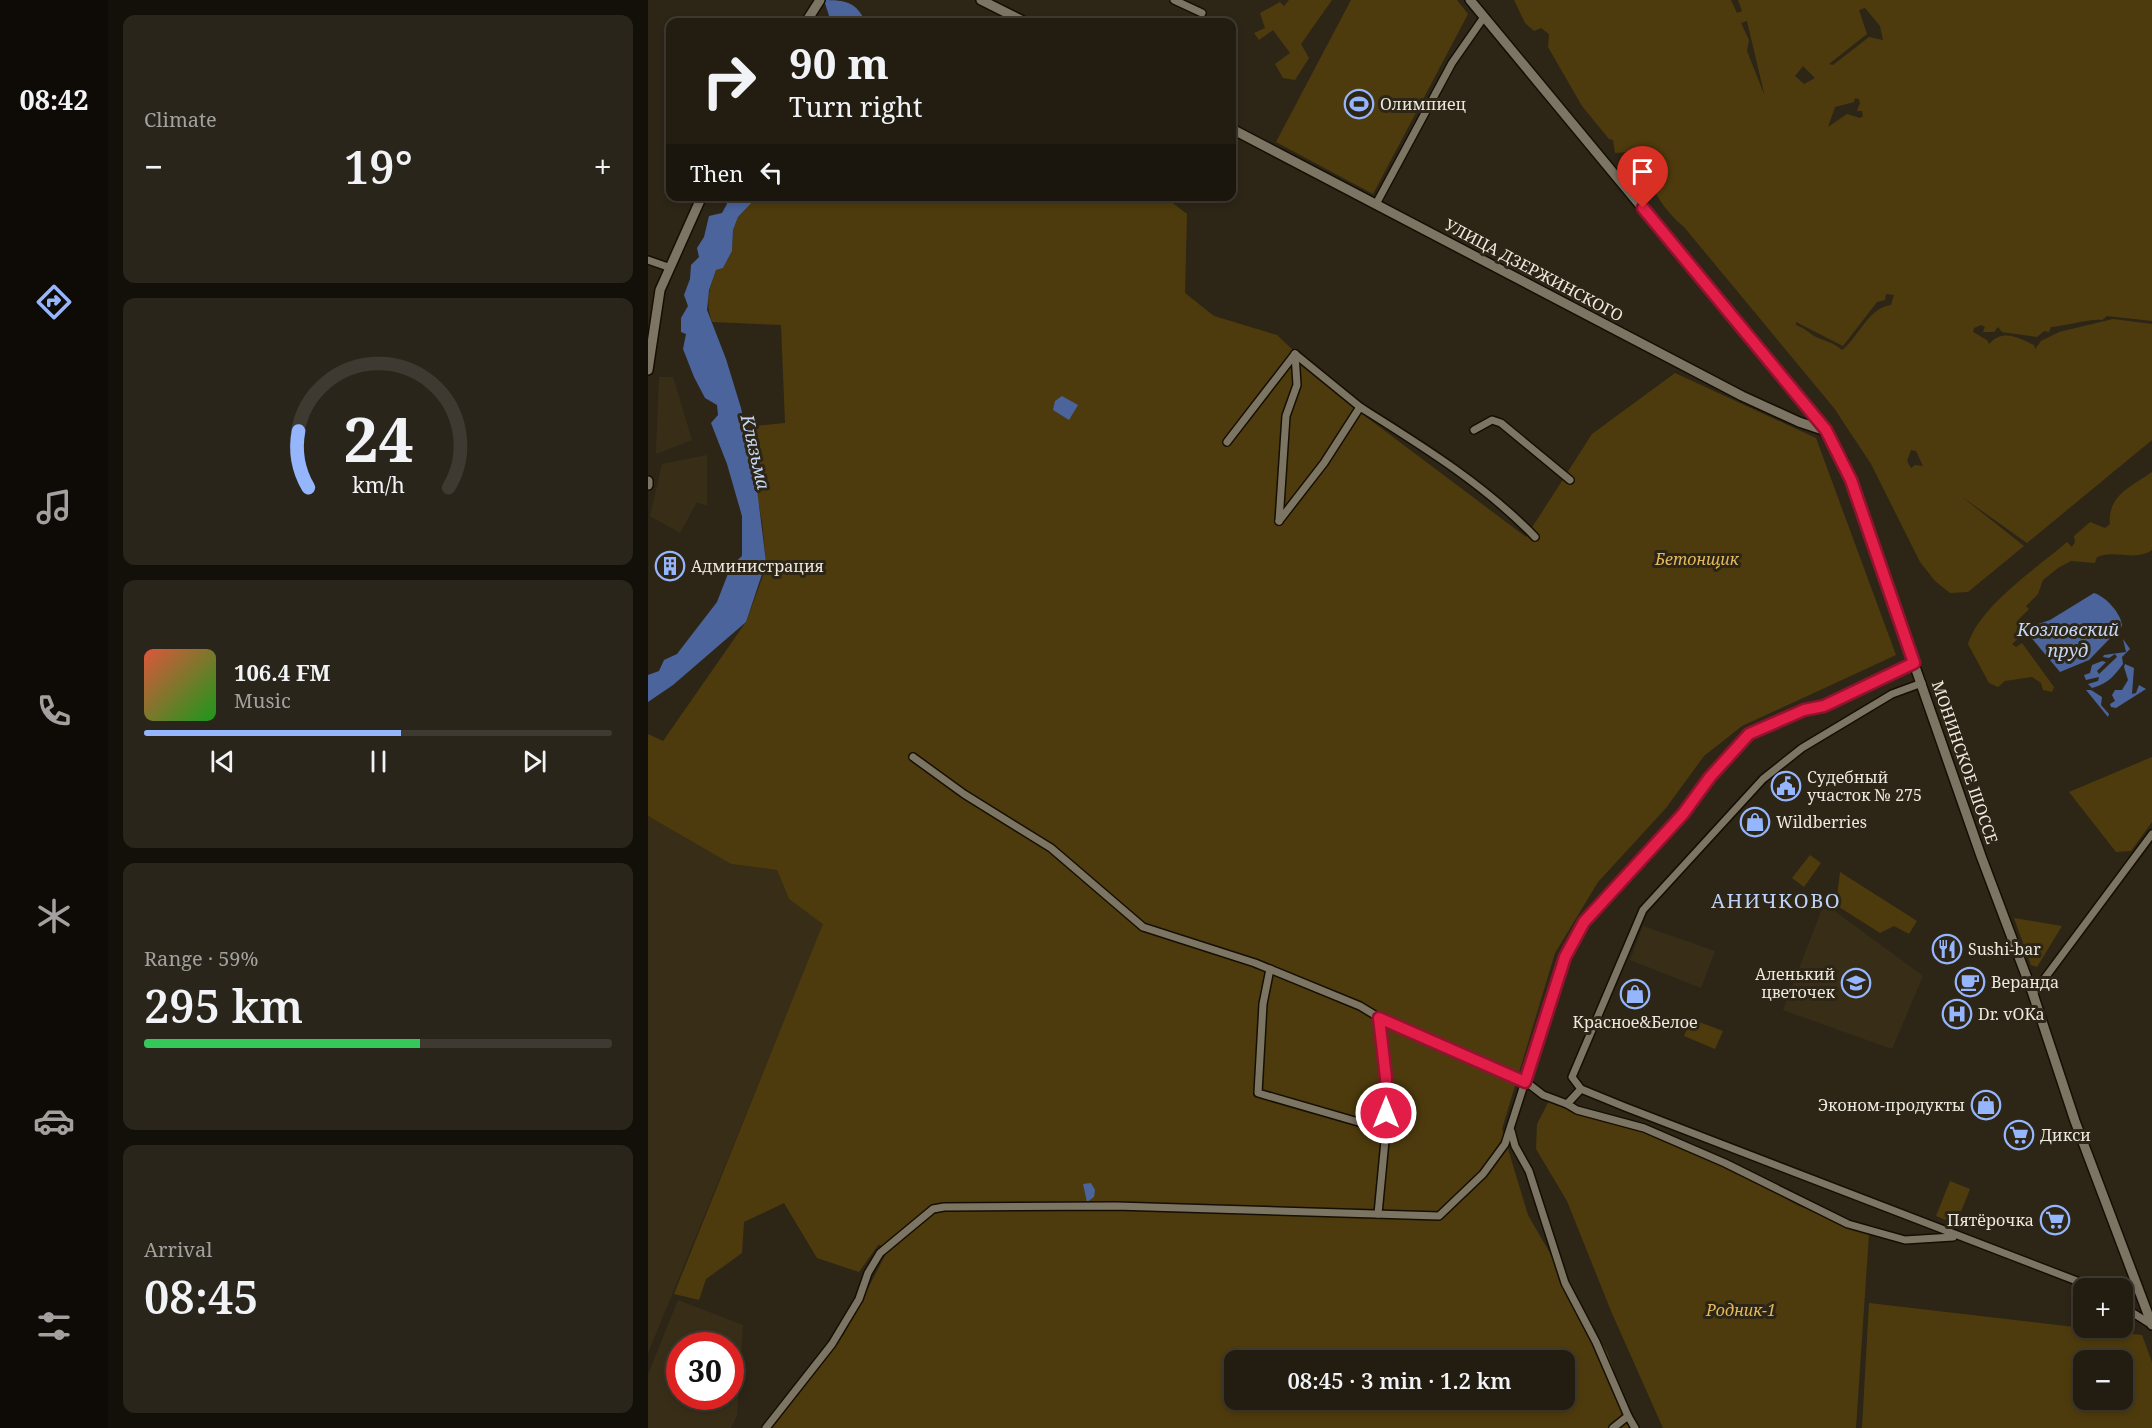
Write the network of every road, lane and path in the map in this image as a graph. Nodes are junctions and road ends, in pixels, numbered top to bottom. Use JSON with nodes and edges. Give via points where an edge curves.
{"nodes":[{"id":1,"x":820,"y":0,"type":"edge"},
{"id":2,"x":981,"y":0,"type":"edge"},
{"id":3,"x":1174,"y":0,"type":"edge"},
{"id":4,"x":1470,"y":0,"type":"edge"},
{"id":5,"x":1202,"y":13,"type":"dead end"},
{"id":6,"x":1484,"y":17,"type":"junction"},
{"id":7,"x":809,"y":18,"type":"edge"},
{"id":8,"x":1017,"y":18,"type":"edge"},
{"id":9,"x":1236,"y":131,"type":"edge"},
{"id":10,"x":700,"y":201,"type":"edge"},
{"id":11,"x":1376,"y":204,"type":"junction"},
{"id":12,"x":648,"y":260,"type":"edge"},
{"id":13,"x":668,"y":267,"type":"junction"},
{"id":14,"x":1295,"y":354,"type":"junction"},
{"id":15,"x":648,"y":370,"type":"edge"},
{"id":16,"x":1360,"y":407,"type":"junction"},
{"id":17,"x":1809,"y":409,"type":"junction"},
{"id":18,"x":1788,"y":417,"type":"junction"},
{"id":19,"x":1474,"y":430,"type":"dead end"},
{"id":20,"x":1826,"y":430,"type":"junction"},
{"id":21,"x":1227,"y":442,"type":"dead end"},
{"id":22,"x":1570,"y":480,"type":"dead end"},
{"id":23,"x":1535,"y":537,"type":"dead end"},
{"id":24,"x":1914,"y":663,"type":"junction"},
{"id":25,"x":1922,"y":683,"type":"junction"},
{"id":26,"x":913,"y":757,"type":"dead end"},
{"id":27,"x":2152,"y":834,"type":"edge"},
{"id":28,"x":1270,"y":969,"type":"junction"},
{"id":29,"x":2033,"y":994,"type":"junction"},
{"id":30,"x":1379,"y":1018,"type":"junction"},
{"id":31,"x":1525,"y":1082,"type":"junction"},
{"id":32,"x":1581,"y":1089,"type":"junction"},
{"id":33,"x":1567,"y":1104,"type":"junction"},
{"id":34,"x":1386,"y":1130,"type":"junction"},
{"id":35,"x":1511,"y":1131,"type":"junction"},
{"id":36,"x":1378,"y":1214,"type":"junction"},
{"id":37,"x":1956,"y":1237,"type":"junction"},
{"id":38,"x":2073,"y":1278,"type":"edge"},
{"id":39,"x":2133,"y":1313,"type":"edge"},
{"id":40,"x":2152,"y":1325,"type":"edge"},
{"id":41,"x":1628,"y":1416,"type":"junction"},
{"id":42,"x":766,"y":1428,"type":"edge"},
{"id":43,"x":1613,"y":1428,"type":"edge"},
{"id":44,"x":1635,"y":1428,"type":"edge"}],
"edges":[{"from":1,"to":7,"type":"main road"},
{"from":2,"to":8,"type":"main road"},
{"from":3,"to":5,"type":"street"},
{"from":4,"to":6,"type":"main road","name":"МОНИНСКОЕ ШОССЕ"},
{"from":6,"to":11,"type":"street","via":[[1452,63]]},
{"from":6,"to":17,"type":"main road","name":"МОНИНСКОЕ ШОССЕ"},
{"from":9,"to":11,"type":"main road","name":"УЛИЦА ДЗЕРЖИНСКОГО"},
{"from":10,"to":13,"type":"main road"},
{"from":11,"to":18,"type":"main road","name":"УЛИЦА ДЗЕРЖИНСКОГО"},
{"from":12,"to":13,"type":"street"},
{"from":13,"to":15,"type":"main road","via":[[660,290]]},
{"from":14,"to":16,"type":"street"},
{"from":14,"to":16,"type":"street","via":[[1297,385],[1286,416],[1279,521],[1324,463]]},
{"from":14,"to":21,"type":"street"},
{"from":16,"to":23,"type":"street","via":[[1439,456],[1508,509]]},
{"from":17,"to":18,"type":"main road","via":[[1802,419]]},
{"from":17,"to":20,"type":"main road","name":"МОНИНСКОЕ ШОССЕ"},
{"from":18,"to":20,"type":"main road","name":"УЛИЦА ДЗЕРЖИНСКОГО"},
{"from":19,"to":22,"type":"street","via":[[1492,420],[1501,423]]},
{"from":20,"to":24,"type":"main road","name":"МОНИНСКОЕ ШОССЕ","via":[[1851,480]]},
{"from":24,"to":25,"type":"main road","name":"МОНИНСКОЕ ШОССЕ"},
{"from":24,"to":31,"type":"street","via":[[1824,706],[1804,710],[1749,734],[1683,814],[1584,922],[1565,957]]},
{"from":25,"to":29,"type":"main road","name":"МОНИНСКОЕ ШОССЕ"},
{"from":25,"to":32,"type":"street","via":[[1892,694],[1802,748],[1763,779],[1643,910],[1572,1077]]},
{"from":26,"to":28,"type":"street","via":[[1051,848],[1143,927]]},
{"from":27,"to":29,"type":"street"},
{"from":28,"to":30,"type":"street","via":[[1360,1006]]},
{"from":28,"to":34,"type":"street","via":[[1263,1004],[1258,1093]]},
{"from":29,"to":40,"type":"main road","name":"МОНИНСКОЕ ШОССЕ","via":[[2075,1121]]},
{"from":30,"to":31,"type":"street"},
{"from":30,"to":34,"type":"street","via":[[1386,1078]]},
{"from":31,"to":33,"type":"street","via":[[1543,1095]]},
{"from":31,"to":35,"type":"street"},
{"from":32,"to":33,"type":"street"},
{"from":32,"to":37,"type":"street"},
{"from":33,"to":37,"type":"street","via":[[1576,1110],[1644,1128],[1848,1224],[1905,1240]]},
{"from":34,"to":36,"type":"street"},
{"from":35,"to":36,"type":"street","via":[[1483,1174],[1439,1216]]},
{"from":35,"to":41,"type":"street","via":[[1565,1283]]},
{"from":36,"to":42,"type":"street","via":[[1116,1206],[933,1209],[880,1253],[832,1344]]},
{"from":37,"to":38,"type":"street"},
{"from":39,"to":40,"type":"street"},
{"from":41,"to":43,"type":"street"},
{"from":41,"to":44,"type":"street"}]}
